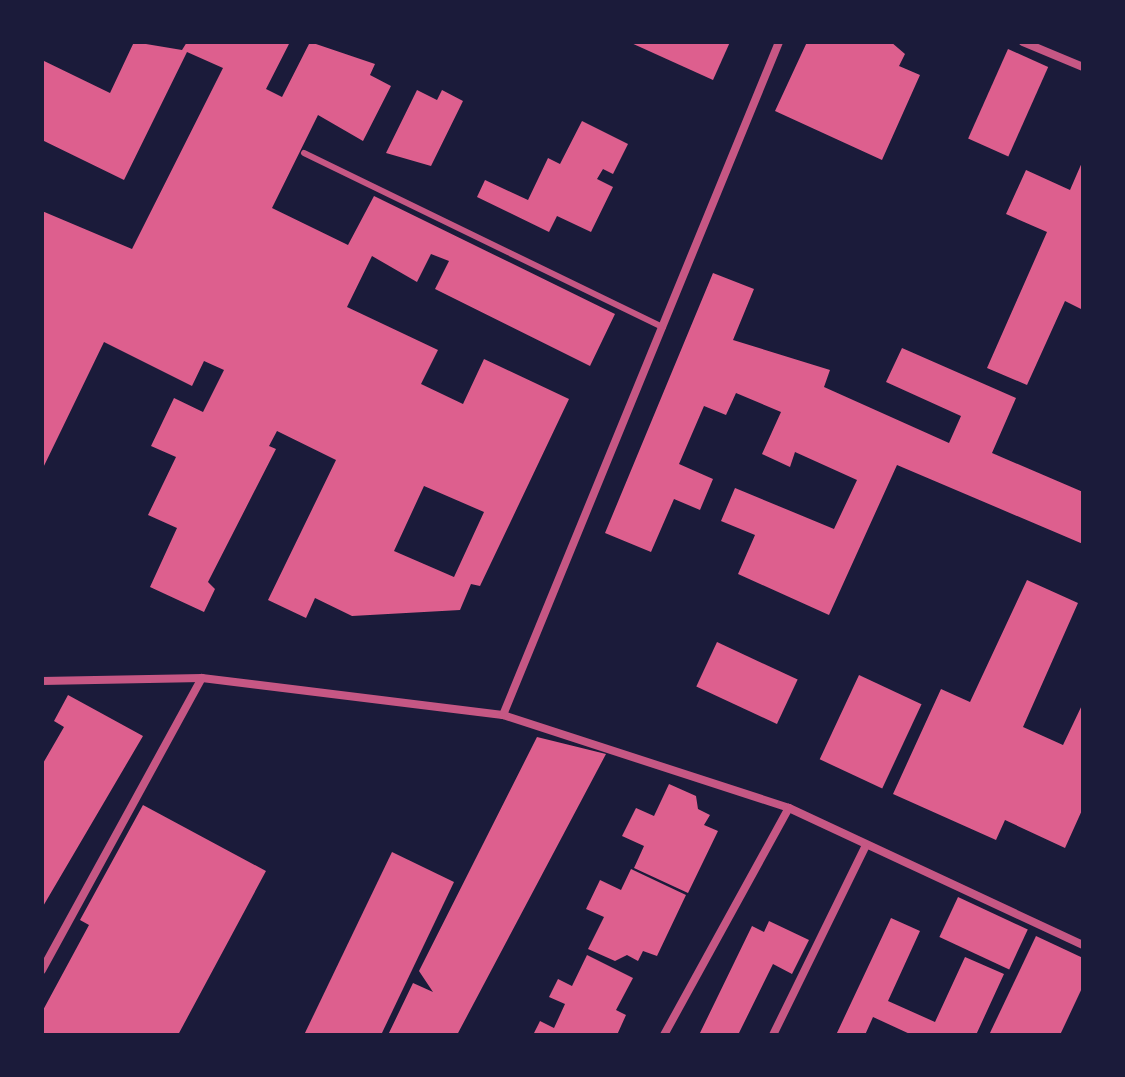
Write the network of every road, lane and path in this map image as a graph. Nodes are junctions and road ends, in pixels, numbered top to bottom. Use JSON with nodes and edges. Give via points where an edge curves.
{"nodes":[{"id":1,"x":779,"y":42,"type":"edge"},
{"id":2,"x":1023,"y":42,"type":"edge"},
{"id":3,"x":1083,"y":67,"type":"edge"},
{"id":4,"x":304,"y":153,"type":"dead end"},
{"id":5,"x":663,"y":327,"type":"junction"},
{"id":6,"x":202,"y":678,"type":"junction"},
{"id":7,"x":42,"y":681,"type":"edge"},
{"id":8,"x":503,"y":715,"type":"junction"},
{"id":9,"x":789,"y":808,"type":"junction"},
{"id":10,"x":866,"y":845,"type":"junction"},
{"id":11,"x":1083,"y":945,"type":"edge"},
{"id":12,"x":42,"y":970,"type":"edge"},
{"id":13,"x":664,"y":1035,"type":"edge"},
{"id":14,"x":773,"y":1035,"type":"edge"}],
"edges":[{"from":1,"to":5,"type":"street"},
{"from":2,"to":3,"type":"street"},
{"from":4,"to":5,"type":"lane"},
{"from":5,"to":8,"type":"street"},
{"from":6,"to":7,"type":"street"},
{"from":6,"to":8,"type":"street"},
{"from":6,"to":12,"type":"street"},
{"from":8,"to":9,"type":"street"},
{"from":9,"to":10,"type":"street"},
{"from":9,"to":13,"type":"street"},
{"from":10,"to":11,"type":"street"},
{"from":10,"to":14,"type":"street"}]}
